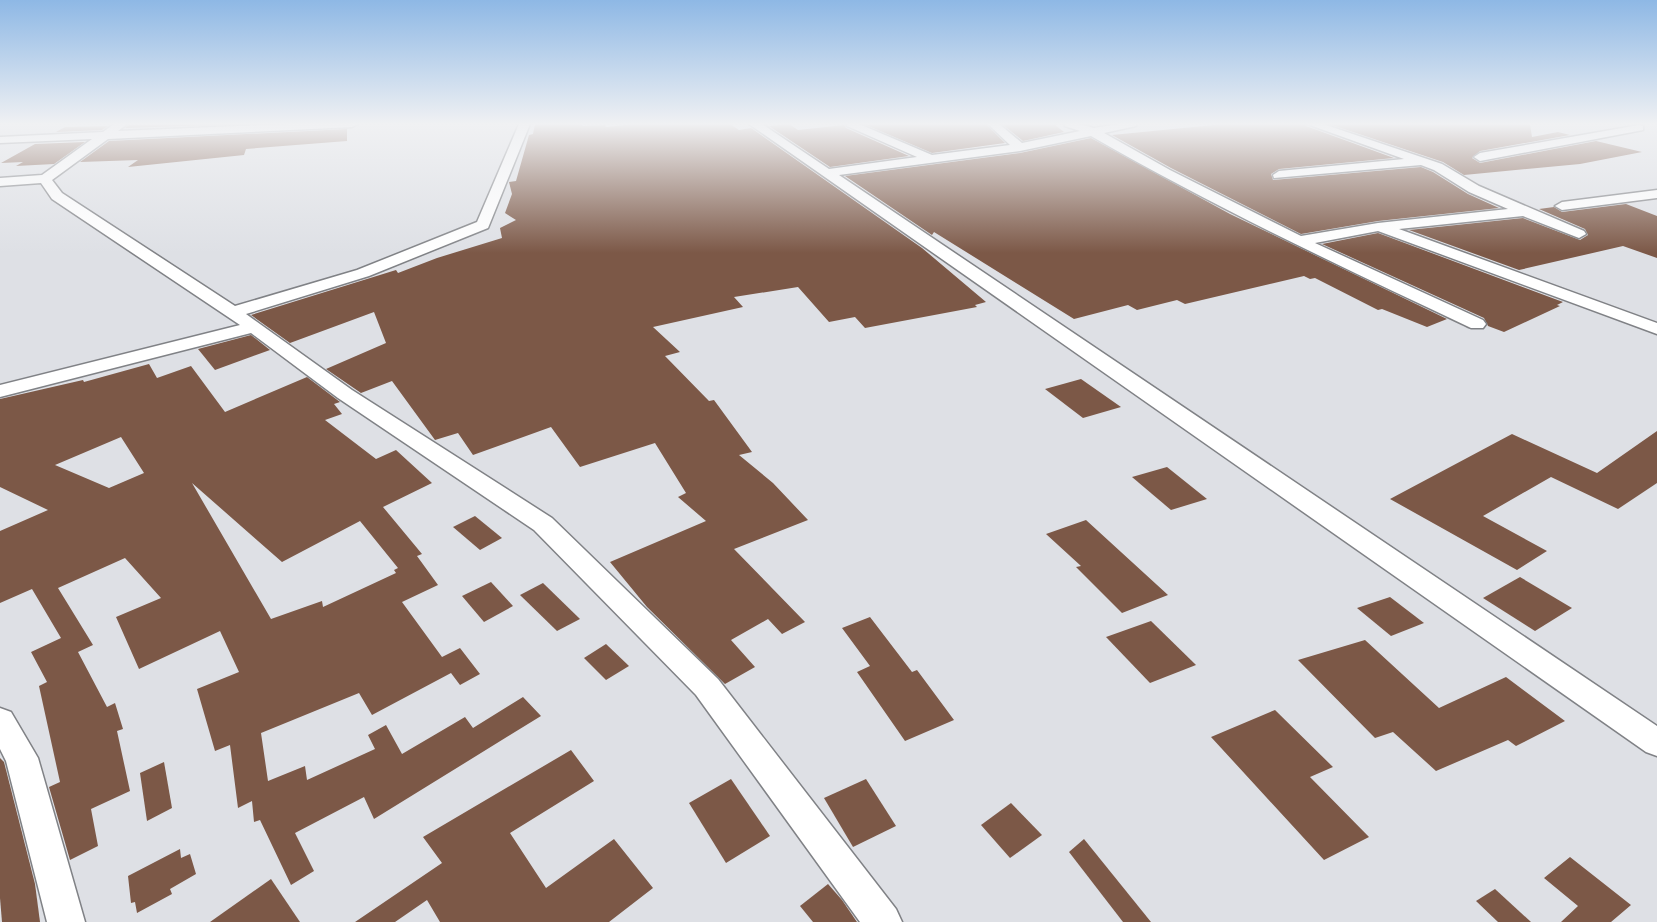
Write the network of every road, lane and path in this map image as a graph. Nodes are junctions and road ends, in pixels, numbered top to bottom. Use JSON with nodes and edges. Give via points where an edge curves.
{"nodes":[{"id":1,"x":61,"y":167,"type":"edge"},
{"id":2,"x":507,"y":167,"type":"edge"},
{"id":3,"x":818,"y":167,"type":"edge"},
{"id":4,"x":871,"y":167,"type":"edge"},
{"id":5,"x":1155,"y":167,"type":"edge"},
{"id":6,"x":1360,"y":167,"type":"edge"},
{"id":7,"x":1438,"y":167,"type":"edge"},
{"id":8,"x":827,"y":173,"type":"junction"},
{"id":9,"x":1279,"y":175,"type":"dead end"},
{"id":10,"x":45,"y":179,"type":"junction"},
{"id":11,"x":0,"y":182,"type":"edge"},
{"id":12,"x":1657,"y":194,"type":"edge"},
{"id":13,"x":1562,"y":207,"type":"dead end"},
{"id":14,"x":1525,"y":212,"type":"junction"},
{"id":15,"x":1378,"y":227,"type":"junction"},
{"id":16,"x":1579,"y":234,"type":"dead end"},
{"id":17,"x":1299,"y":241,"type":"junction"},
{"id":18,"x":233,"y":312,"type":"junction"},
{"id":19,"x":1477,"y":324,"type":"dead end"},
{"id":20,"x":254,"y":327,"type":"junction"},
{"id":21,"x":1657,"y":329,"type":"edge"},
{"id":22,"x":0,"y":391,"type":"edge"},
{"id":23,"x":0,"y":721,"type":"edge"},
{"id":24,"x":1657,"y":743,"type":"edge"},
{"id":25,"x":880,"y":921,"type":"edge"},
{"id":26,"x":66,"y":922,"type":"edge"}],
"edges":[{"from":1,"to":10,"type":"street"},
{"from":2,"to":18,"type":"street","via":[[483,225],[363,273]]},
{"from":3,"to":8,"type":"street"},
{"from":4,"to":8,"type":"street"},
{"from":5,"to":17,"type":"street"},
{"from":6,"to":9,"type":"street"},
{"from":7,"to":14,"type":"street"},
{"from":8,"to":24,"type":"street"},
{"from":10,"to":11,"type":"street"},
{"from":10,"to":18,"type":"street","via":[[57,196]]},
{"from":12,"to":13,"type":"street"},
{"from":14,"to":15,"type":"street"},
{"from":14,"to":16,"type":"street"},
{"from":15,"to":17,"type":"street"},
{"from":15,"to":21,"type":"street"},
{"from":17,"to":19,"type":"street"},
{"from":18,"to":20,"type":"street"},
{"from":20,"to":22,"type":"street"},
{"from":20,"to":25,"type":"street","via":[[345,394],[543,524],[707,687]]},
{"from":23,"to":26,"type":"street","via":[[22,758]]}]}
